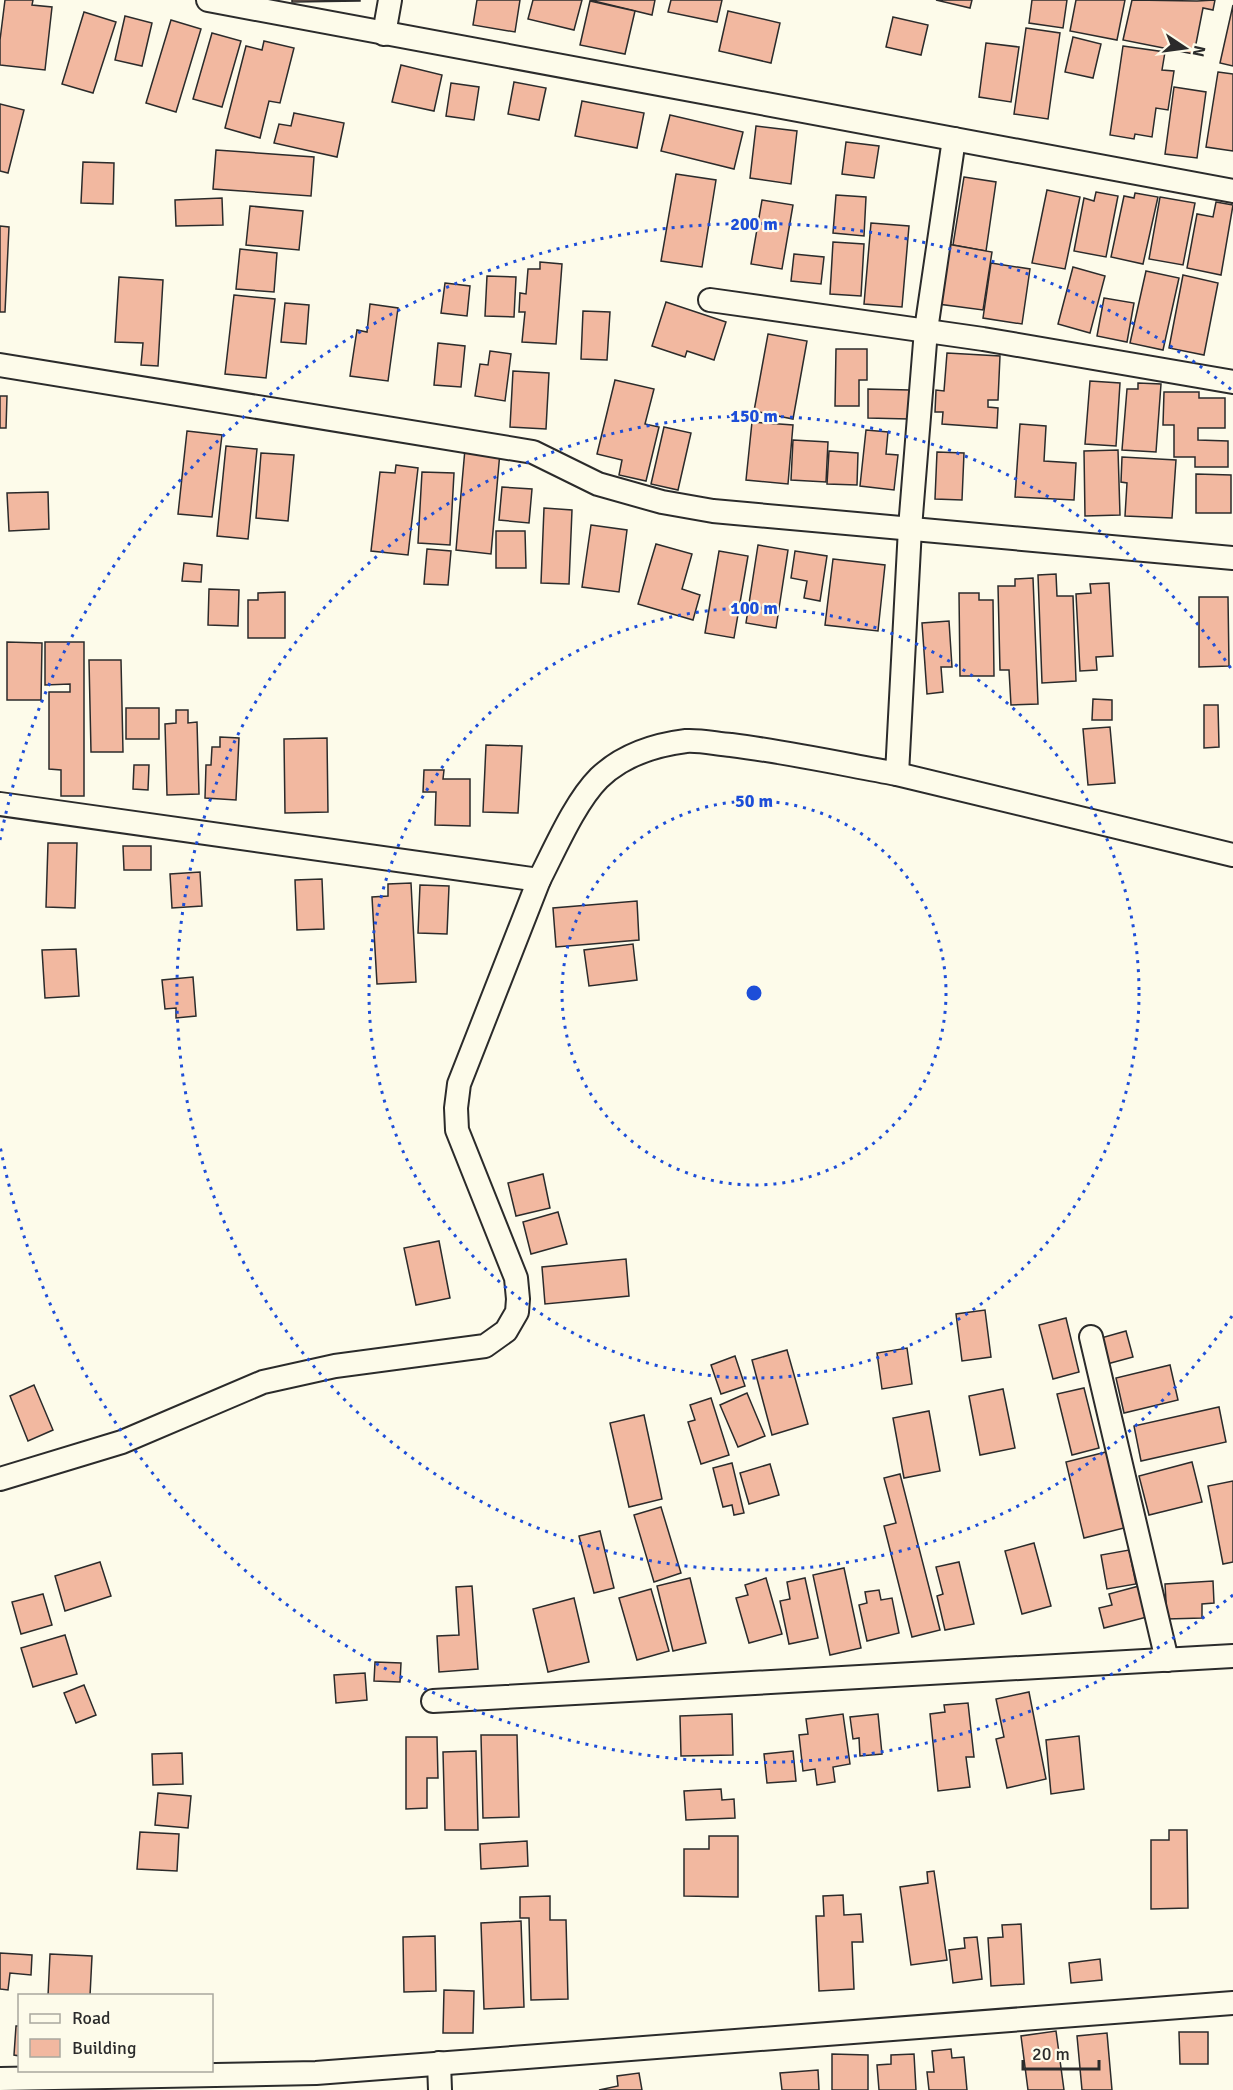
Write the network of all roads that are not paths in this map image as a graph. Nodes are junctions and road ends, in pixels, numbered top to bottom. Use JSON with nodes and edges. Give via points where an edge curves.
{"nodes":[{"id":1,"x":208,"y":0,"type":"edge"},
{"id":2,"x":390,"y":0,"type":"edge"},
{"id":3,"x":384,"y":34,"type":"junction"},
{"id":4,"x":954,"y":139,"type":"junction"},
{"id":5,"x":1233,"y":191,"type":"edge"},
{"id":6,"x":710,"y":300,"type":"dead end"},
{"id":7,"x":926,"y":330,"type":"junction"},
{"id":8,"x":0,"y":365,"type":"edge"},
{"id":9,"x":1233,"y":382,"type":"edge"},
{"id":10,"x":910,"y":528,"type":"junction"},
{"id":11,"x":1233,"y":558,"type":"edge"},
{"id":12,"x":897,"y":774,"type":"junction"},
{"id":13,"x":0,"y":804,"type":"edge"},
{"id":14,"x":1233,"y":855,"type":"edge"},
{"id":15,"x":539,"y":880,"type":"junction"},
{"id":16,"x":1091,"y":1337,"type":"dead end"},
{"id":17,"x":0,"y":1479,"type":"edge"},
{"id":18,"x":1233,"y":1656,"type":"edge"},
{"id":19,"x":1167,"y":1659,"type":"junction"},
{"id":20,"x":433,"y":1701,"type":"dead end"},
{"id":21,"x":1233,"y":2003,"type":"edge"},
{"id":22,"x":439,"y":2063,"type":"junction"},
{"id":23,"x":0,"y":2079,"type":"edge"},
{"id":24,"x":310,"y":2081,"type":"edge"},
{"id":25,"x":440,"y":2090,"type":"edge"}],
"edges":[{"from":1,"to":3,"type":"street"},
{"from":2,"to":3,"type":"street"},
{"from":3,"to":4,"type":"street"},
{"from":4,"to":5,"type":"street"},
{"from":4,"to":7,"type":"street"},
{"from":6,"to":7,"type":"street"},
{"from":7,"to":9,"type":"street"},
{"from":7,"to":10,"type":"street"},
{"from":8,"to":10,"type":"street","via":[[533,452],[598,484],[662,502],[713,511]]},
{"from":10,"to":11,"type":"street"},
{"from":10,"to":12,"type":"street"},
{"from":12,"to":14,"type":"street"},
{"from":12,"to":15,"type":"street","via":[[760,749],[688,741],[651,748],[620,761],[598,779]]},
{"from":13,"to":15,"type":"street"},
{"from":15,"to":17,"type":"street","via":[[459,1084],[456,1108],[458,1130],[516,1278],[517,1312],[506,1331],[485,1347],[335,1366],[263,1382],[122,1442]]},
{"from":16,"to":19,"type":"street"},
{"from":18,"to":19,"type":"street"},
{"from":19,"to":20,"type":"street"},
{"from":21,"to":22,"type":"street"},
{"from":22,"to":24,"type":"street"},
{"from":22,"to":25,"type":"street"},
{"from":23,"to":24,"type":"street"}]}
